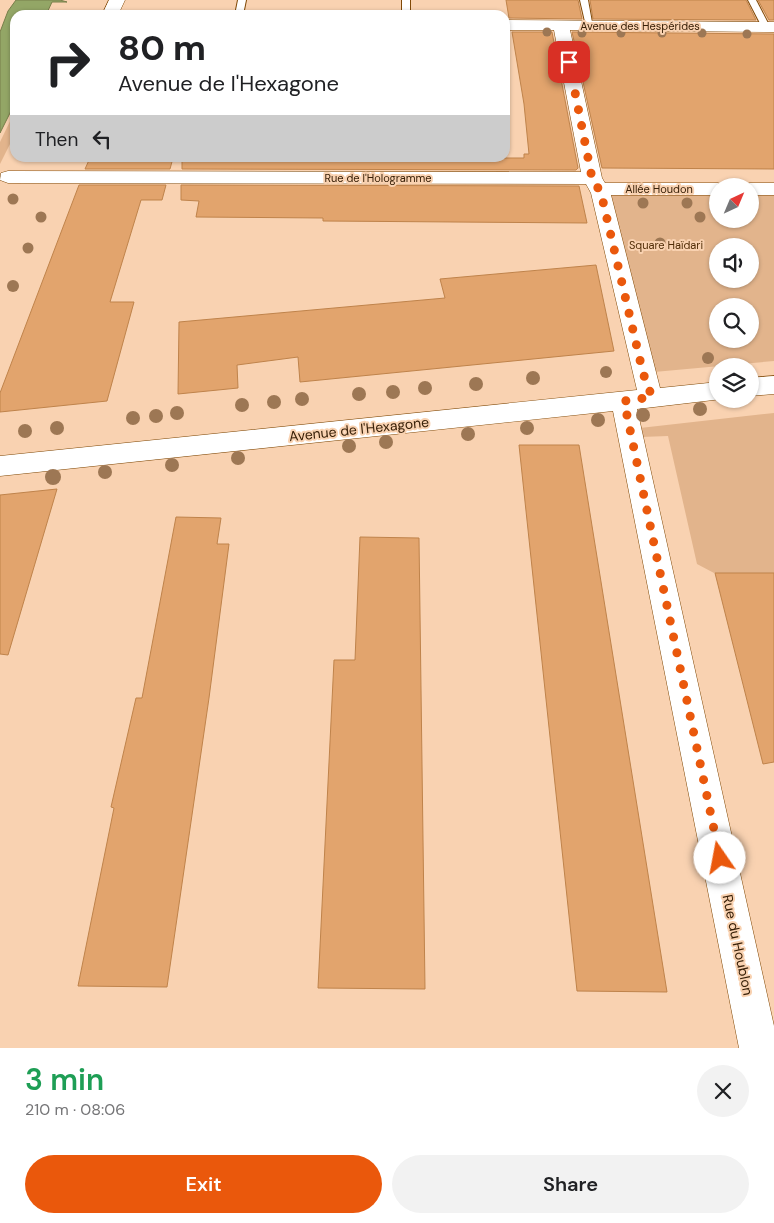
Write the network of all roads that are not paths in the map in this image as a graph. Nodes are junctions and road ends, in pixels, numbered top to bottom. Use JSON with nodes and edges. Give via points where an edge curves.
{"nodes":[{"id":1,"x":584,"y":0,"type":"edge"},
{"id":2,"x":752,"y":0,"type":"edge"},
{"id":3,"x":510,"y":25,"type":"edge"},
{"id":4,"x":561,"y":26,"type":"junction"},
{"id":5,"x":590,"y":26,"type":"junction"},
{"id":6,"x":770,"y":27,"type":"edge"},
{"id":7,"x":15,"y":162,"type":"edge"},
{"id":8,"x":596,"y":184,"type":"junction"},
{"id":9,"x":4,"y":186,"type":"edge"},
{"id":10,"x":709,"y":189,"type":"edge"},
{"id":11,"x":759,"y":189,"type":"edge"},
{"id":12,"x":774,"y":189,"type":"edge"},
{"id":13,"x":774,"y":385,"type":"edge"},
{"id":14,"x":759,"y":386,"type":"edge"},
{"id":15,"x":709,"y":392,"type":"edge"},
{"id":16,"x":638,"y":399,"type":"junction"},
{"id":17,"x":0,"y":466,"type":"edge"},
{"id":18,"x":760,"y":1048,"type":"edge"}],
"edges":[{"from":1,"to":5,"type":"lane"},
{"from":2,"to":6,"type":"lane"},
{"from":3,"to":4,"type":"street","name":"Avenue des Hespérides"},
{"from":4,"to":5,"type":"street","name":"Avenue des Hespérides"},
{"from":4,"to":8,"type":"street"},
{"from":5,"to":6,"type":"street","name":"Avenue des Hespérides"},
{"from":7,"to":9,"type":"street"},
{"from":8,"to":9,"type":"street","name":"Rue de l'Hologramme"},
{"from":8,"to":10,"type":"street","name":"Allée Houdon"},
{"from":8,"to":16,"type":"street","name":"Rue du Houblon","via":[[643,373]]},
{"from":11,"to":12,"type":"street"},
{"from":13,"to":14,"type":"street"},
{"from":15,"to":16,"type":"street","name":"Avenue de l'Hexagone"},
{"from":16,"to":17,"type":"street","name":"Avenue de l'Hexagone"},
{"from":16,"to":18,"type":"street","name":"Rue du Houblon"}]}
